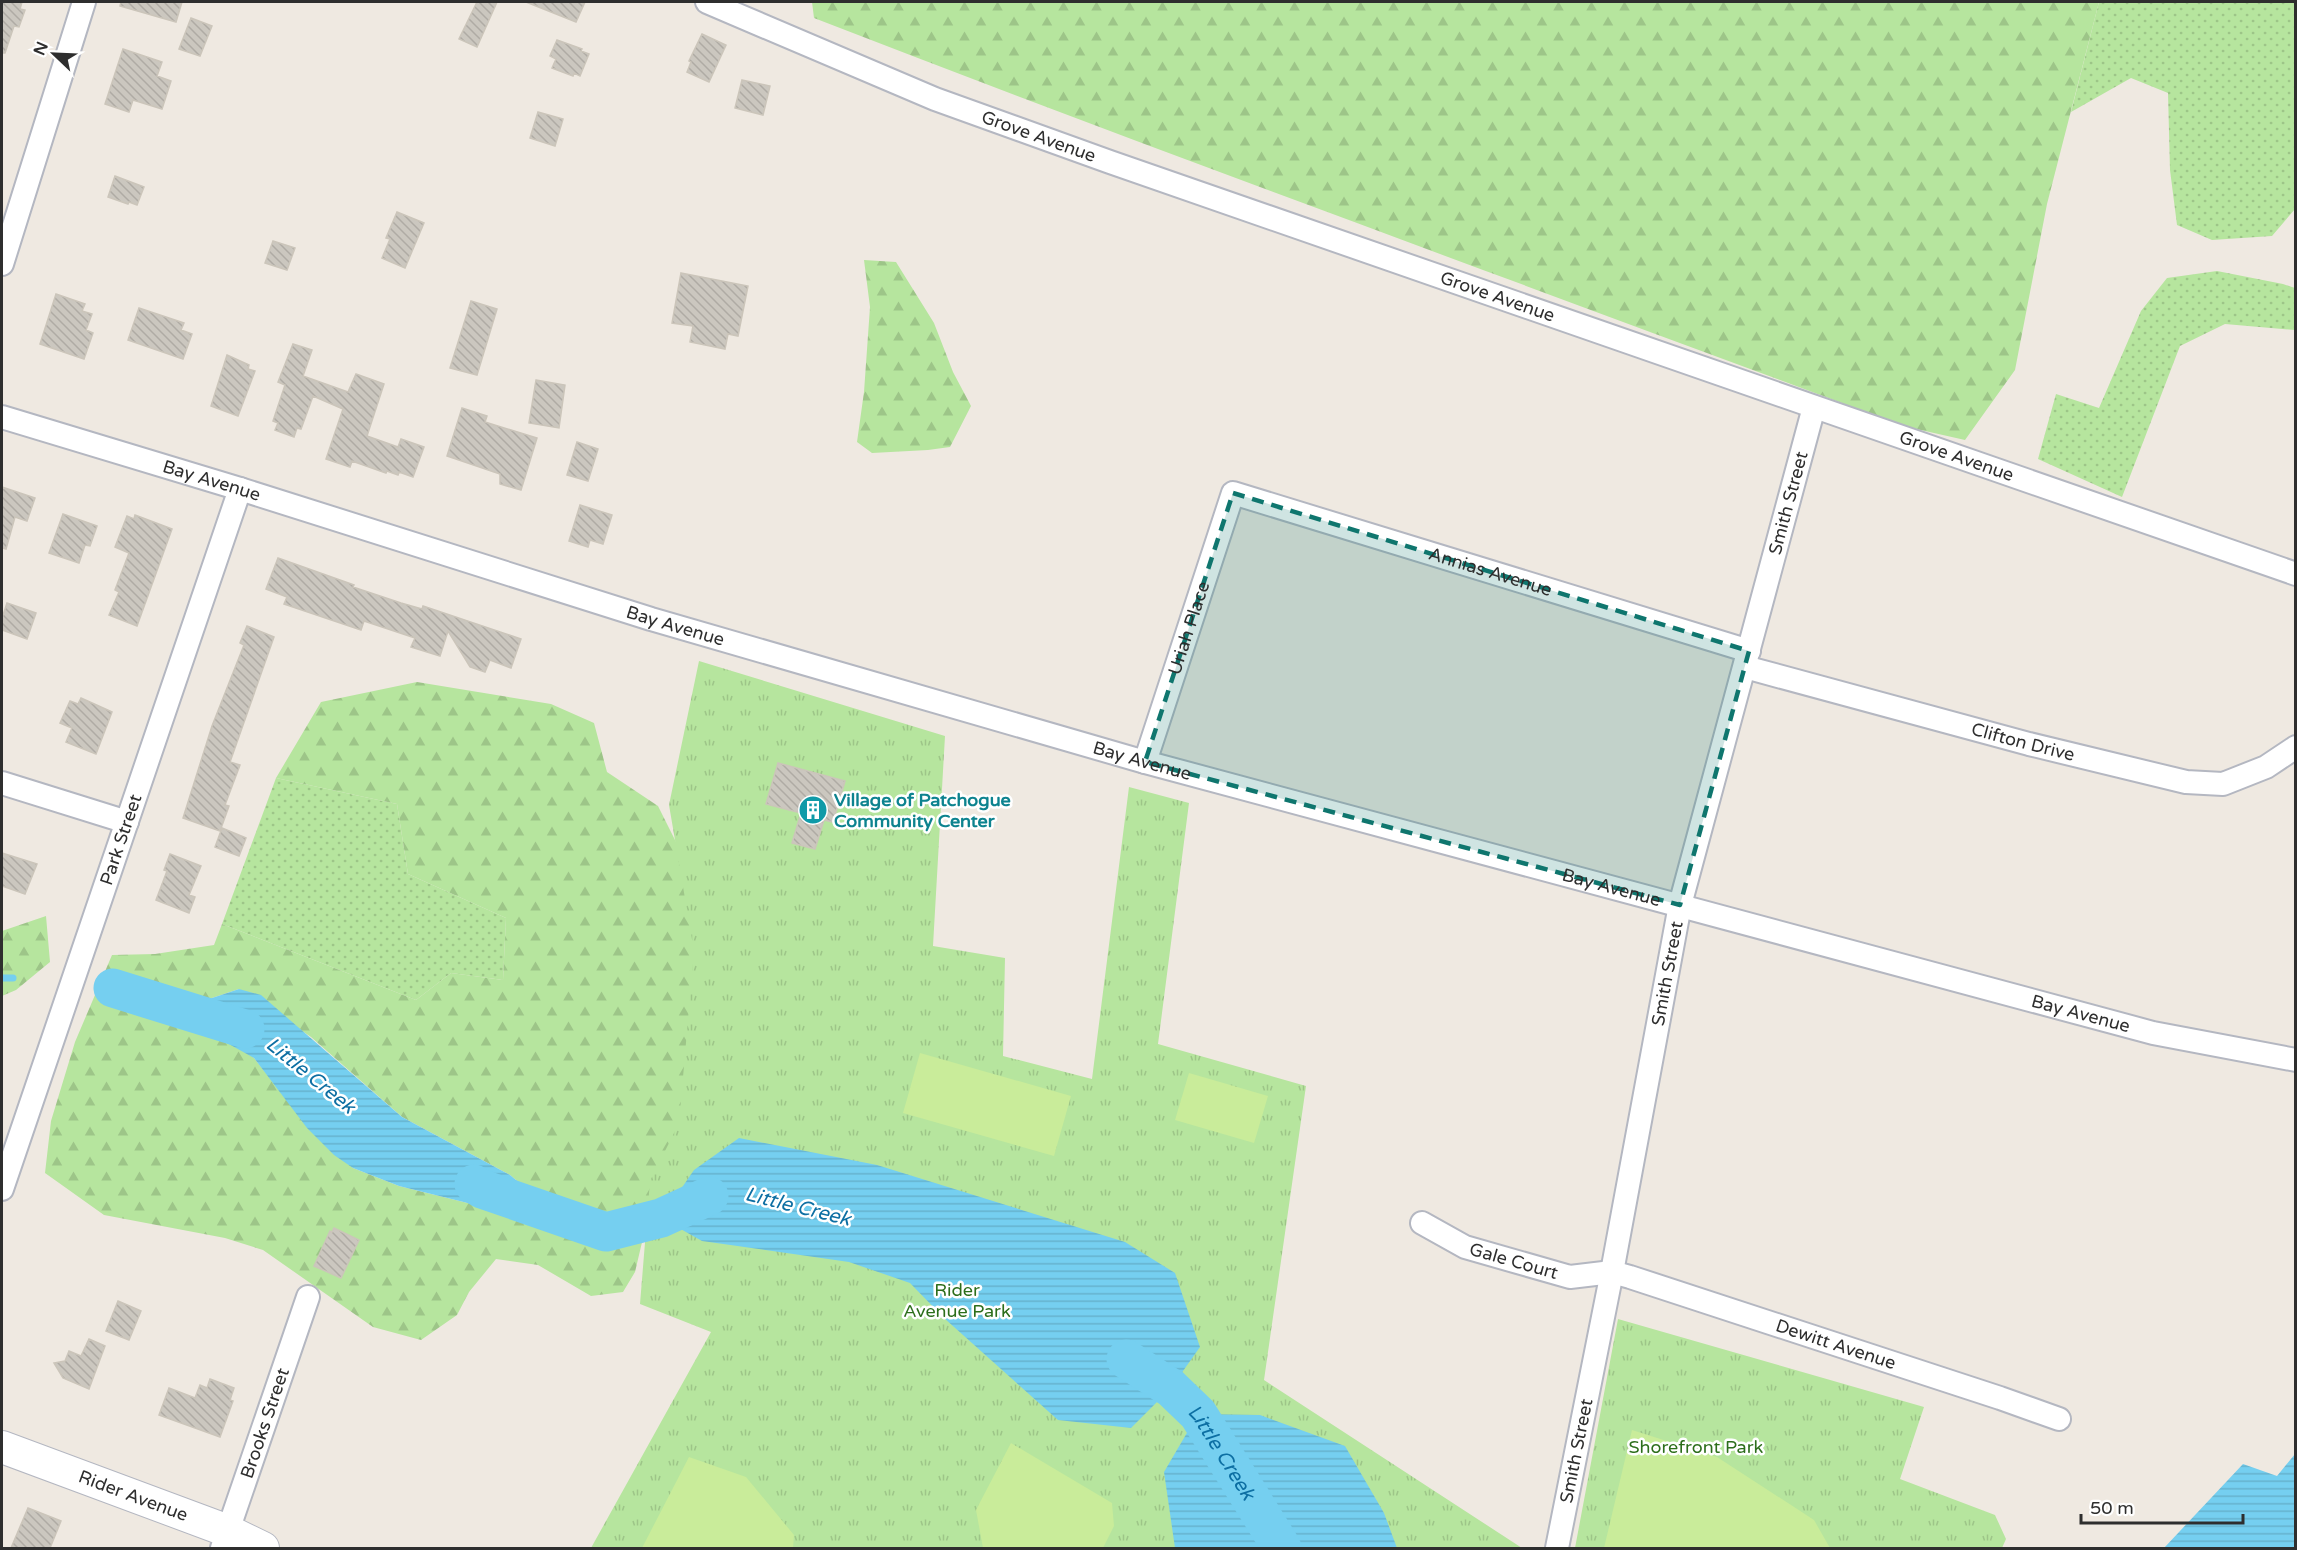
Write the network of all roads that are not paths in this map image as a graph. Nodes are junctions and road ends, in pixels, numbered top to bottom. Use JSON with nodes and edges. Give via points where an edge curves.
{"nodes":[{"id":1,"x":84,"y":2,"type":"edge"},
{"id":2,"x":707,"y":2,"type":"edge"},
{"id":3,"x":2,"y":264,"type":"edge"},
{"id":4,"x":1814,"y":407,"type":"junction"},
{"id":5,"x":2,"y":417,"type":"edge"},
{"id":6,"x":240,"y":489,"type":"junction"},
{"id":7,"x":1233,"y":493,"type":"joint"},
{"id":8,"x":2295,"y":574,"type":"edge"},
{"id":9,"x":1747,"y":659,"type":"junction"},
{"id":10,"x":2295,"y":747,"type":"edge"},
{"id":11,"x":1145,"y":762,"type":"junction"},
{"id":12,"x":2,"y":783,"type":"edge"},
{"id":13,"x":127,"y":822,"type":"junction"},
{"id":14,"x":1680,"y":905,"type":"junction"},
{"id":15,"x":2295,"y":1060,"type":"edge"},
{"id":16,"x":2,"y":1189,"type":"edge"},
{"id":17,"x":1422,"y":1223,"type":"dead end"},
{"id":18,"x":1612,"y":1272,"type":"junction"},
{"id":19,"x":308,"y":1297,"type":"dead end"},
{"id":20,"x":2059,"y":1419,"type":"dead end"},
{"id":21,"x":2,"y":1447,"type":"edge"},
{"id":22,"x":225,"y":1540,"type":"edge"},
{"id":23,"x":263,"y":1548,"type":"edge"},
{"id":24,"x":1557,"y":1548,"type":"edge"}],
"edges":[{"from":1,"to":3,"type":"street"},
{"from":2,"to":4,"type":"street","name":"Grove Avenue","via":[[946,103]]},
{"from":4,"to":8,"type":"street","name":"Grove Avenue"},
{"from":4,"to":9,"type":"street","name":"Smith Street"},
{"from":5,"to":6,"type":"street","name":"Bay Avenue"},
{"from":6,"to":11,"type":"street","name":"Bay Avenue","via":[[651,619]]},
{"from":6,"to":13,"type":"street","name":"Park Street"},
{"from":7,"to":9,"type":"street","name":"Annias Avenue"},
{"from":7,"to":11,"type":"street","name":"Uriah Place"},
{"from":9,"to":10,"type":"street","name":"Clifton Drive","via":[[2029,744],[2186,782],[2223,784],[2266,767]]},
{"from":9,"to":14,"type":"street","name":"Smith Street"},
{"from":11,"to":14,"type":"street","name":"Bay Avenue"},
{"from":12,"to":13,"type":"street"},
{"from":13,"to":16,"type":"street","name":"Park Street"},
{"from":14,"to":15,"type":"street","name":"Bay Avenue","via":[[2153,1033]]},
{"from":14,"to":18,"type":"street","name":"Smith Street"},
{"from":17,"to":18,"type":"street","name":"Gale Court","via":[[1465,1247],[1570,1276]]},
{"from":18,"to":20,"type":"street","name":"Dewitt Avenue"},
{"from":18,"to":24,"type":"street","name":"Smith Street"},
{"from":19,"to":22,"type":"street","name":"Brooks Street"},
{"from":21,"to":22,"type":"street","name":"Rider Avenue"},
{"from":22,"to":23,"type":"street","name":"Rider Avenue"}]}
